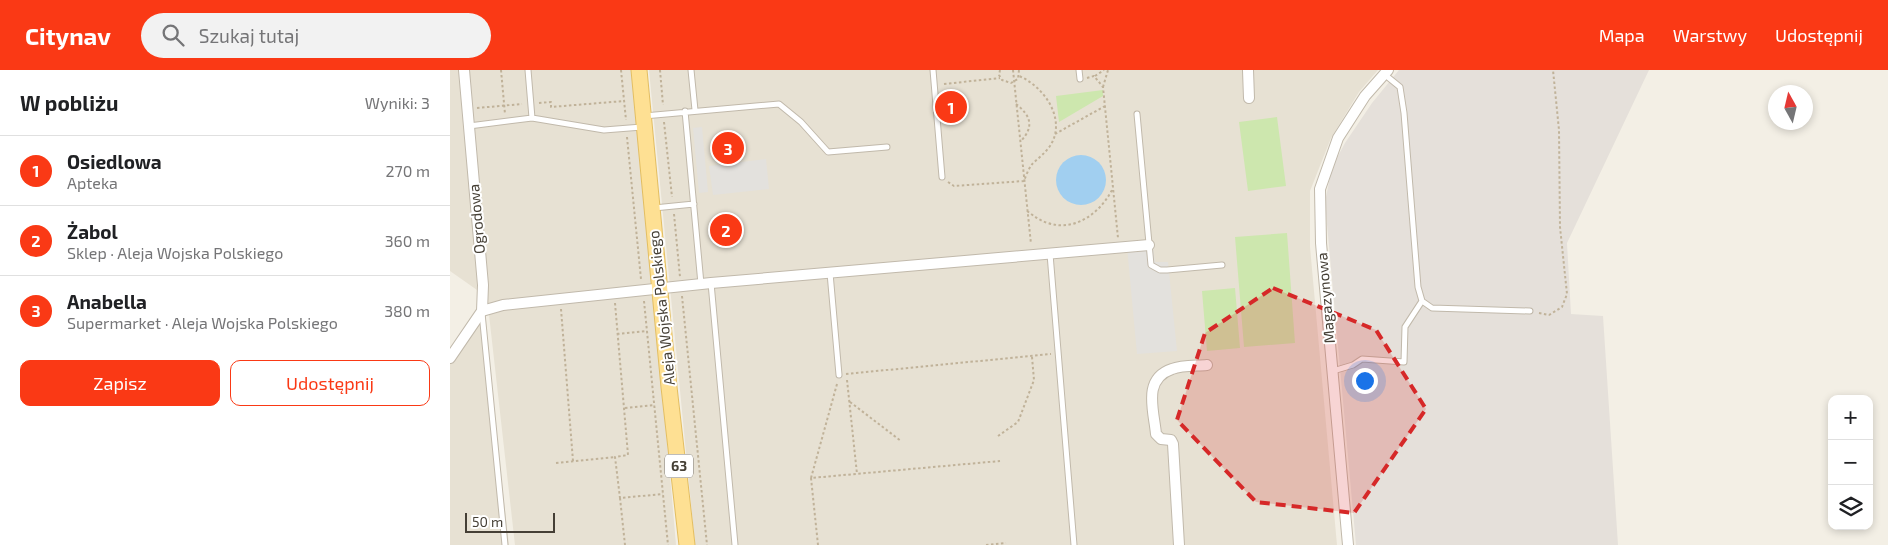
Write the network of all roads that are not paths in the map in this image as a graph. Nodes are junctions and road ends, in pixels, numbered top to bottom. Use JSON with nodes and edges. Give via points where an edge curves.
{"nodes":[{"id":1,"x":464,"y":70,"type":"edge"},
{"id":2,"x":528,"y":70,"type":"edge"},
{"id":3,"x":640,"y":70,"type":"edge"},
{"id":4,"x":691,"y":70,"type":"edge"},
{"id":5,"x":933,"y":70,"type":"edge"},
{"id":6,"x":1080,"y":70,"type":"edge"},
{"id":7,"x":1248,"y":70,"type":"edge"},
{"id":8,"x":1386,"y":72,"type":"edge"},
{"id":9,"x":1080,"y":79,"type":"road end"},
{"id":10,"x":1249,"y":98,"type":"dead end"},
{"id":11,"x":695,"y":110,"type":"junction"},
{"id":12,"x":685,"y":111,"type":"junction"},
{"id":13,"x":1137,"y":114,"type":"dead end"},
{"id":14,"x":532,"y":118,"type":"junction"},
{"id":15,"x":644,"y":121,"type":"junction"},
{"id":16,"x":469,"y":126,"type":"junction"},
{"id":17,"x":887,"y":147,"type":"dead end"},
{"id":18,"x":942,"y":177,"type":"road end"},
{"id":19,"x":694,"y":204,"type":"junction"},
{"id":20,"x":652,"y":208,"type":"junction"},
{"id":21,"x":1149,"y":245,"type":"junction"},
{"id":22,"x":1050,"y":254,"type":"junction"},
{"id":23,"x":1222,"y":265,"type":"dead end"},
{"id":24,"x":830,"y":272,"type":"junction"},
{"id":25,"x":706,"y":283,"type":"junction"},
{"id":26,"x":660,"y":288,"type":"junction"},
{"id":27,"x":1422,"y":300,"type":"junction"},
{"id":28,"x":482,"y":310,"type":"junction"},
{"id":29,"x":1530,"y":311,"type":"road end"},
{"id":30,"x":450,"y":358,"type":"edge"},
{"id":31,"x":1207,"y":365,"type":"dead end"},
{"id":32,"x":1332,"y":372,"type":"junction"},
{"id":33,"x":839,"y":375,"type":"road end"},
{"id":34,"x":505,"y":545,"type":"edge"},
{"id":35,"x":687,"y":545,"type":"edge"},
{"id":36,"x":735,"y":545,"type":"edge"},
{"id":37,"x":1074,"y":545,"type":"edge"},
{"id":38,"x":1179,"y":545,"type":"edge"},
{"id":39,"x":1348,"y":545,"type":"edge"}],
"edges":[{"from":1,"to":16,"type":"street","name":"Ogrodowa"},
{"from":2,"to":14,"type":"lane"},
{"from":3,"to":15,"type":"main road","name":"Aleja Wojska Polskiego","number":"63"},
{"from":4,"to":11,"type":"lane"},
{"from":5,"to":18,"type":"lane"},
{"from":6,"to":9,"type":"lane"},
{"from":7,"to":10,"type":"street"},
{"from":8,"to":27,"type":"lane","via":[[1400,87],[1418,287]]},
{"from":8,"to":32,"type":"street","name":"Magazynowa","via":[[1365,96],[1338,138],[1320,189],[1321,243]]},
{"from":11,"to":12,"type":"lane"},
{"from":11,"to":17,"type":"lane","via":[[779,104],[801,122],[828,152]]},
{"from":12,"to":15,"type":"lane"},
{"from":12,"to":19,"type":"lane"},
{"from":13,"to":21,"type":"lane"},
{"from":14,"to":15,"type":"lane","via":[[604,130],[626,128]]},
{"from":14,"to":16,"type":"lane"},
{"from":15,"to":20,"type":"main road","name":"Aleja Wojska Polskiego","number":"63"},
{"from":16,"to":28,"type":"street","name":"Ogrodowa","via":[[483,285]]},
{"from":19,"to":20,"type":"lane"},
{"from":19,"to":25,"type":"lane"},
{"from":20,"to":26,"type":"main road","name":"Aleja Wojska Polskiego","number":"63"},
{"from":21,"to":22,"type":"street"},
{"from":21,"to":23,"type":"lane","via":[[1152,265],[1160,270]]},
{"from":22,"to":24,"type":"street"},
{"from":22,"to":37,"type":"lane"},
{"from":24,"to":25,"type":"street"},
{"from":24,"to":33,"type":"lane"},
{"from":25,"to":26,"type":"street"},
{"from":25,"to":36,"type":"lane"},
{"from":26,"to":28,"type":"street"},
{"from":26,"to":35,"type":"main road","name":"Aleja Wojska Polskiego","number":"63"},
{"from":27,"to":29,"type":"lane","via":[[1432,308]]},
{"from":27,"to":32,"type":"lane","via":[[1405,327],[1404,362],[1362,359],[1354,366]]},
{"from":28,"to":30,"type":"street"},
{"from":28,"to":34,"type":"lane"},
{"from":31,"to":38,"type":"street","via":[[1172,369],[1158,377],[1151,389],[1156,434],[1173,444]]},
{"from":32,"to":39,"type":"street","name":"Magazynowa"}]}
